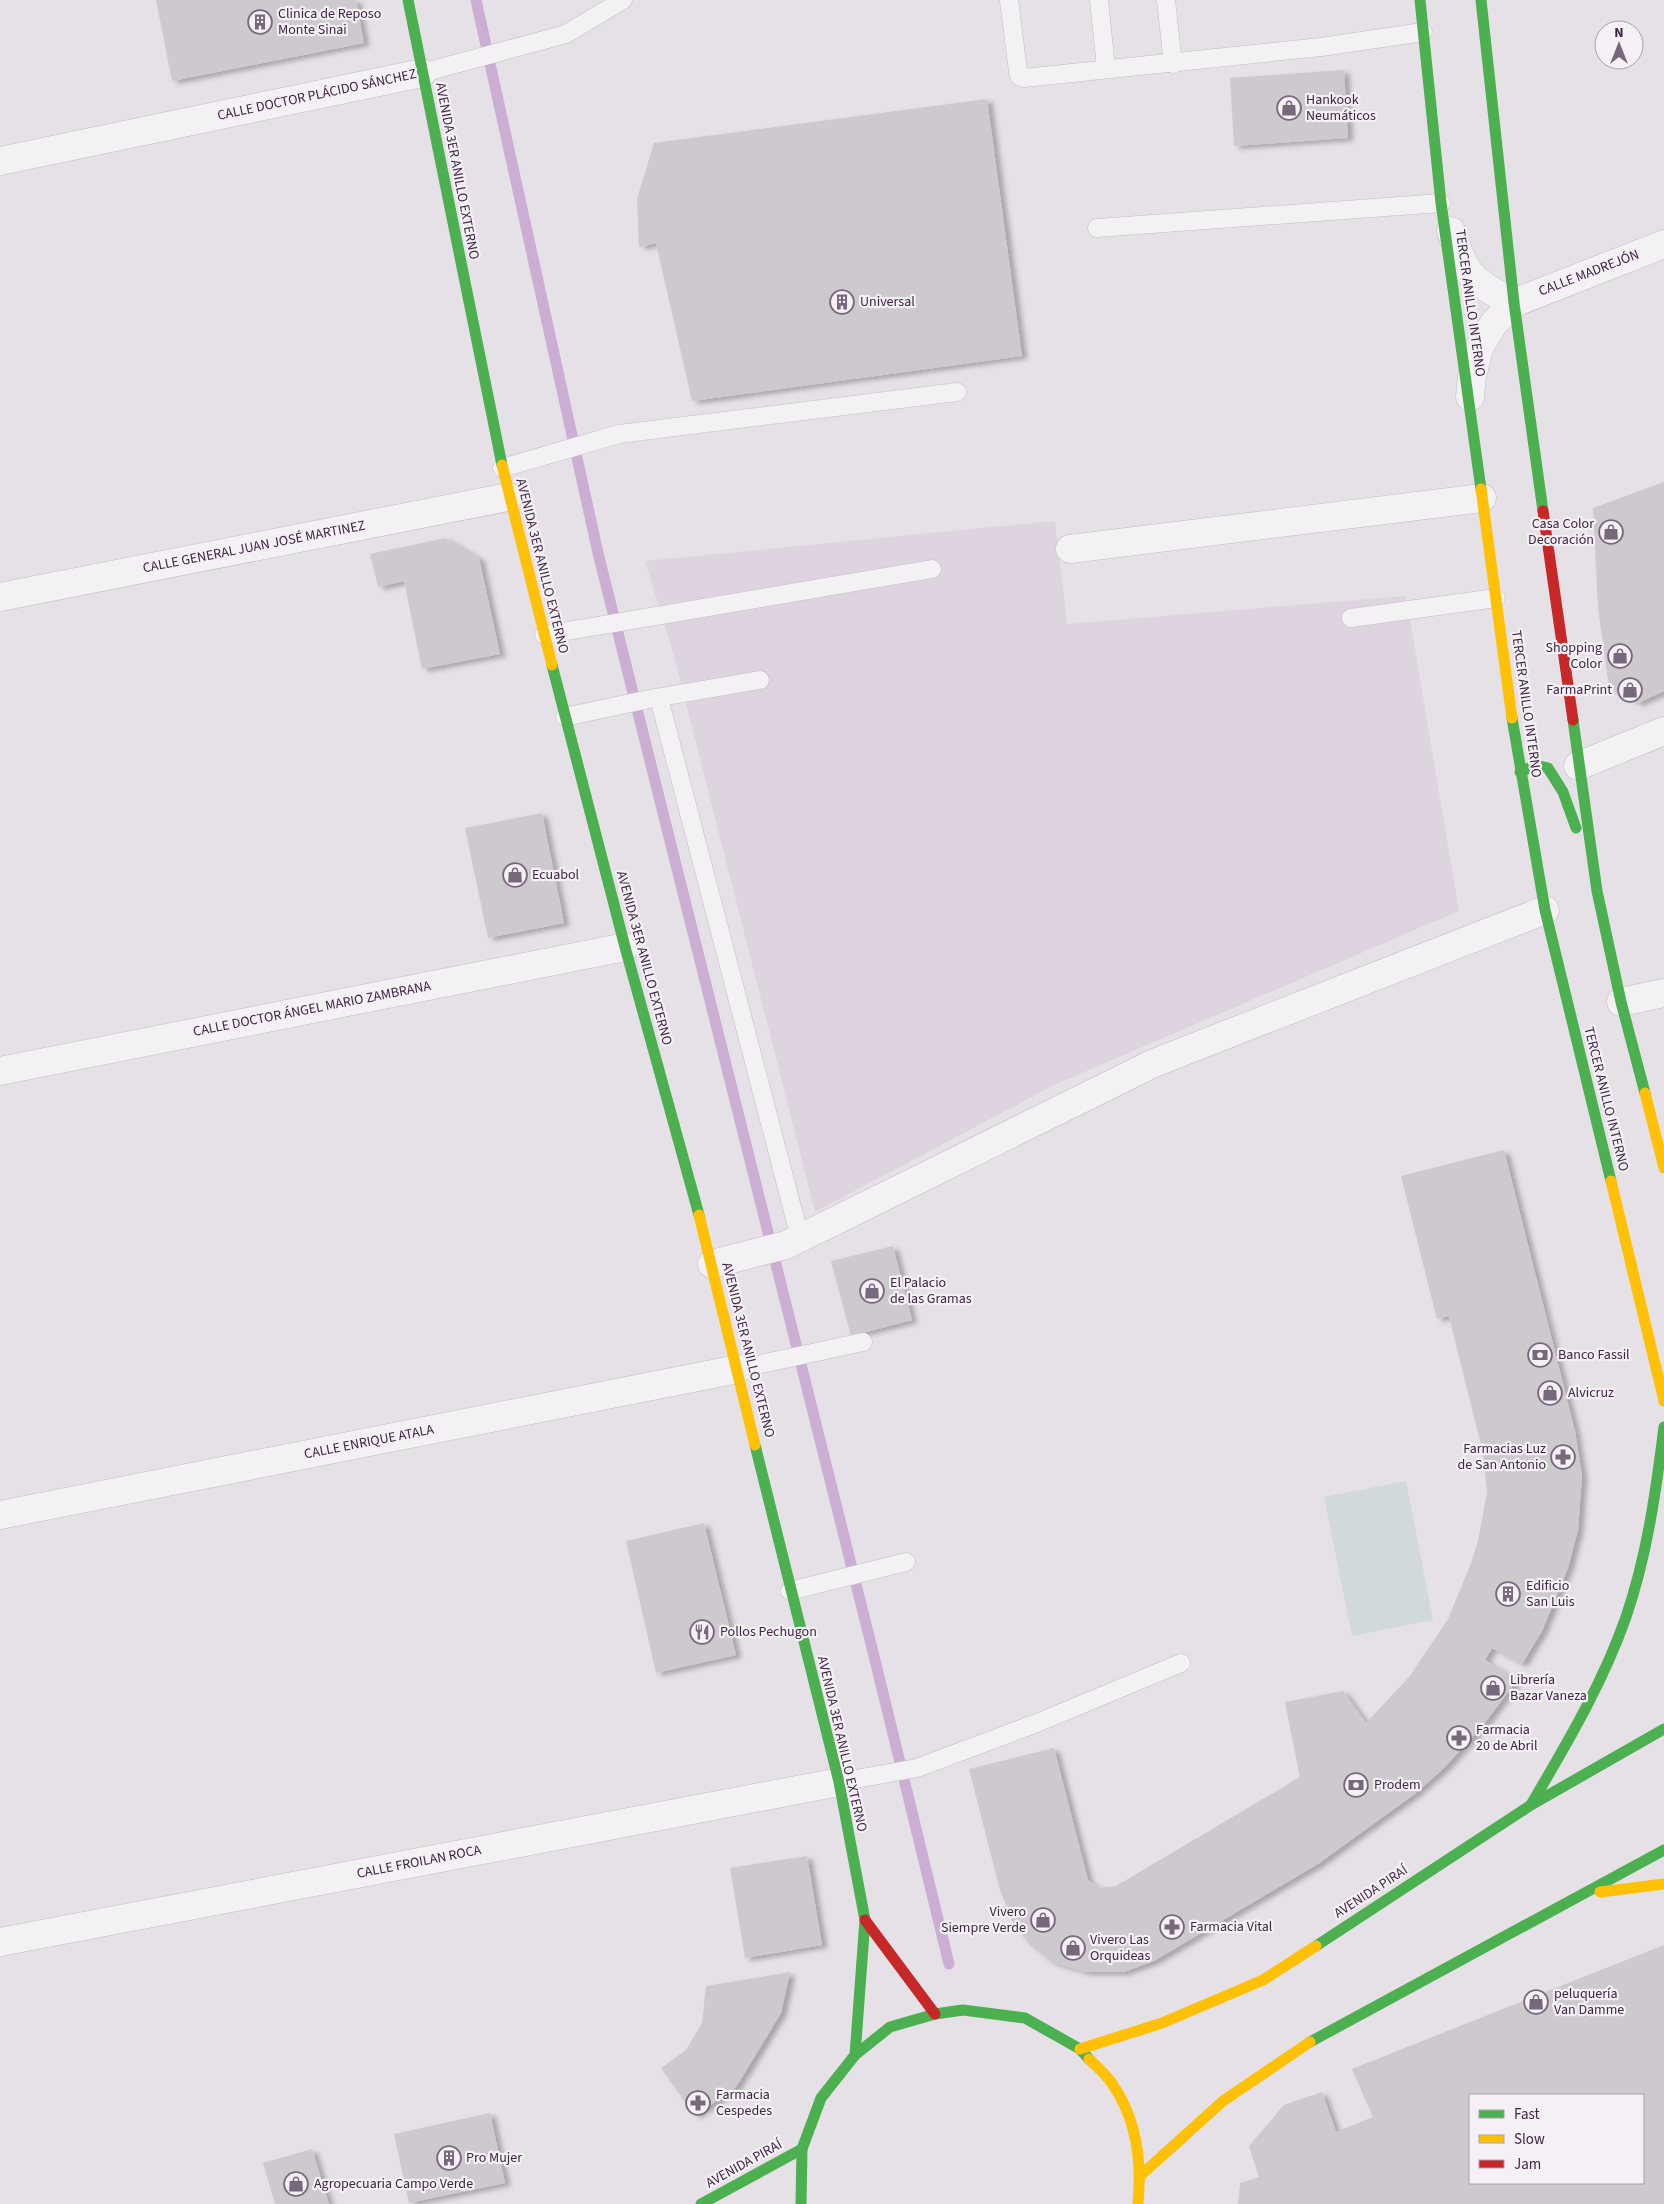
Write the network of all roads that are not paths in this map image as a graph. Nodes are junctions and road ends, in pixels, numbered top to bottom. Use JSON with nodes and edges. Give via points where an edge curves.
{"nodes":[{"id":1,"x":408,"y":0,"type":"edge"},
{"id":2,"x":623,"y":0,"type":"edge"},
{"id":3,"x":1008,"y":0,"type":"edge"},
{"id":4,"x":1099,"y":0,"type":"edge"},
{"id":5,"x":1166,"y":0,"type":"edge"},
{"id":6,"x":1420,"y":0,"type":"edge"},
{"id":7,"x":1481,"y":0,"type":"edge"},
{"id":8,"x":1423,"y":32,"type":"junction"},
{"id":9,"x":1173,"y":64,"type":"junction"},
{"id":10,"x":1106,"y":68,"type":"junction"},
{"id":11,"x":422,"y":73,"type":"junction"},
{"id":12,"x":0,"y":161,"type":"edge"},
{"id":13,"x":1441,"y":202,"type":"junction"},
{"id":14,"x":1097,"y":228,"type":"dead end"},
{"id":15,"x":1664,"y":244,"type":"edge"},
{"id":16,"x":1514,"y":302,"type":"junction"},
{"id":17,"x":957,"y":392,"type":"dead end"},
{"id":18,"x":1469,"y":408,"type":"junction"},
{"id":19,"x":502,"y":468,"type":"junction"},
{"id":20,"x":508,"y":497,"type":"junction"},
{"id":21,"x":1482,"y":498,"type":"junction"},
{"id":22,"x":1070,"y":550,"type":"dead end"},
{"id":23,"x":932,"y":570,"type":"dead end"},
{"id":24,"x":0,"y":597,"type":"edge"},
{"id":25,"x":1496,"y":598,"type":"junction"},
{"id":26,"x":1351,"y":618,"type":"dead end"},
{"id":27,"x":544,"y":635,"type":"junction"},
{"id":28,"x":760,"y":680,"type":"dead end"},
{"id":29,"x":654,"y":698,"type":"junction"},
{"id":30,"x":565,"y":717,"type":"junction"},
{"id":31,"x":1664,"y":731,"type":"edge"},
{"id":32,"x":1578,"y":766,"type":"junction"},
{"id":33,"x":1520,"y":772,"type":"junction"},
{"id":34,"x":1597,"y":891,"type":"junction"},
{"id":35,"x":1545,"y":910,"type":"junction"},
{"id":36,"x":625,"y":947,"type":"junction"},
{"id":37,"x":1664,"y":993,"type":"edge"},
{"id":38,"x":1621,"y":1002,"type":"junction"},
{"id":39,"x":0,"y":1071,"type":"edge"},
{"id":40,"x":1664,"y":1168,"type":"edge"},
{"id":41,"x":793,"y":1242,"type":"junction"},
{"id":42,"x":723,"y":1261,"type":"junction"},
{"id":43,"x":863,"y":1342,"type":"dead end"},
{"id":44,"x":738,"y":1369,"type":"junction"},
{"id":45,"x":1664,"y":1401,"type":"edge"},
{"id":46,"x":1664,"y":1427,"type":"edge"},
{"id":47,"x":0,"y":1515,"type":"edge"},
{"id":48,"x":906,"y":1562,"type":"dead end"},
{"id":49,"x":790,"y":1592,"type":"junction"},
{"id":50,"x":1180,"y":1663,"type":"dead end"},
{"id":51,"x":1664,"y":1729,"type":"edge"},
{"id":52,"x":851,"y":1779,"type":"junction"},
{"id":53,"x":1531,"y":1805,"type":"junction"},
{"id":54,"x":1664,"y":1850,"type":"edge"},
{"id":55,"x":1664,"y":1884,"type":"edge"},
{"id":56,"x":1550,"y":1912,"type":"junction"},
{"id":57,"x":865,"y":1920,"type":"junction"},
{"id":58,"x":0,"y":1942,"type":"edge"},
{"id":59,"x":935,"y":2014,"type":"junction"},
{"id":60,"x":1080,"y":2049,"type":"junction"},
{"id":61,"x":855,"y":2055,"type":"junction"},
{"id":62,"x":802,"y":2149,"type":"junction"},
{"id":63,"x":1141,"y":2175,"type":"junction"},
{"id":64,"x":700,"y":2204,"type":"edge"},
{"id":65,"x":801,"y":2204,"type":"edge"},
{"id":66,"x":1138,"y":2204,"type":"edge"}],
"edges":[{"from":1,"to":11,"type":"main road","name":"AVENIDA 3ER ANILLO EXTERNO"},
{"from":2,"to":11,"type":"lane","name":"CALLE DOCTOR PLÁCIDO SÁNCHEZ","via":[[566,34]]},
{"from":3,"to":10,"type":"lane","via":[[1019,76]]},
{"from":4,"to":10,"type":"lane"},
{"from":5,"to":9,"type":"lane"},
{"from":6,"to":8,"type":"main road","name":"TERCER ANILLO INTERNO"},
{"from":7,"to":16,"type":"main road"},
{"from":8,"to":9,"type":"lane"},
{"from":8,"to":13,"type":"main road","name":"TERCER ANILLO INTERNO"},
{"from":9,"to":10,"type":"lane"},
{"from":11,"to":12,"type":"street","name":"CALLE DOCTOR PLÁCIDO SÁNCHEZ"},
{"from":11,"to":19,"type":"main road","name":"AVENIDA 3ER ANILLO EXTERNO"},
{"from":13,"to":14,"type":"lane"},
{"from":13,"to":16,"type":"street","via":[[1462,264],[1484,288]]},
{"from":13,"to":18,"type":"main road","name":"TERCER ANILLO INTERNO"},
{"from":15,"to":16,"type":"street","name":"CALLE MADREJÓN"},
{"from":16,"to":18,"type":"street","name":"CALLE MADREJÓN","via":[[1494,322],[1479,348]]},
{"from":16,"to":32,"type":"main road"},
{"from":17,"to":19,"type":"lane","via":[[619,434]]},
{"from":18,"to":21,"type":"main road","name":"TERCER ANILLO INTERNO"},
{"from":19,"to":20,"type":"main road","name":"AVENIDA 3ER ANILLO EXTERNO"},
{"from":20,"to":24,"type":"street","name":"CALLE GENERAL JUAN JOSÉ MARTINEZ"},
{"from":20,"to":27,"type":"main road","name":"AVENIDA 3ER ANILLO EXTERNO"},
{"from":21,"to":22,"type":"street"},
{"from":21,"to":25,"type":"main road","name":"TERCER ANILLO INTERNO"},
{"from":23,"to":27,"type":"lane"},
{"from":25,"to":26,"type":"lane"},
{"from":25,"to":33,"type":"main road","name":"TERCER ANILLO INTERNO"},
{"from":27,"to":30,"type":"main road","name":"AVENIDA 3ER ANILLO EXTERNO"},
{"from":28,"to":29,"type":"lane"},
{"from":29,"to":30,"type":"lane"},
{"from":29,"to":41,"type":"lane"},
{"from":30,"to":36,"type":"main road","name":"AVENIDA 3ER ANILLO EXTERNO"},
{"from":31,"to":32,"type":"street"},
{"from":32,"to":34,"type":"main road"},
{"from":33,"to":34,"type":"main road","via":[[1542,764],[1552,770],[1565,797]]},
{"from":33,"to":35,"type":"main road","name":"TERCER ANILLO INTERNO"},
{"from":34,"to":38,"type":"main road"},
{"from":35,"to":41,"type":"street","via":[[1154,1063]]},
{"from":35,"to":45,"type":"main road","name":"TERCER ANILLO INTERNO"},
{"from":36,"to":39,"type":"street","name":"CALLE DOCTOR ÁNGEL MARIO ZAMBRANA"},
{"from":36,"to":42,"type":"main road","name":"AVENIDA 3ER ANILLO EXTERNO"},
{"from":37,"to":38,"type":"street"},
{"from":38,"to":40,"type":"main road"},
{"from":41,"to":42,"type":"street"},
{"from":42,"to":44,"type":"main road","name":"AVENIDA 3ER ANILLO EXTERNO"},
{"from":43,"to":44,"type":"lane"},
{"from":44,"to":47,"type":"street","name":"CALLE ENRIQUE ATALA"},
{"from":44,"to":49,"type":"main road","name":"AVENIDA 3ER ANILLO EXTERNO"},
{"from":46,"to":53,"type":"main road","via":[[1653,1514],[1626,1616],[1585,1713]]},
{"from":48,"to":49,"type":"lane"},
{"from":49,"to":52,"type":"main road","name":"AVENIDA 3ER ANILLO EXTERNO"},
{"from":50,"to":52,"type":"lane","via":[[1037,1723],[917,1768]]},
{"from":51,"to":53,"type":"main road","name":"AVENIDA PIRAÍ"},
{"from":52,"to":57,"type":"main road","name":"AVENIDA 3ER ANILLO EXTERNO"},
{"from":52,"to":58,"type":"street","name":"CALLE FROILAN ROCA"},
{"from":53,"to":60,"type":"main road","name":"AVENIDA PIRAÍ","via":[[1263,1980],[1162,2023]]},
{"from":54,"to":56,"type":"main road"},
{"from":55,"to":56,"type":"main road","via":[[1606,1890]]},
{"from":56,"to":63,"type":"main road","via":[[1306,2044],[1223,2101]]},
{"from":57,"to":59,"type":"main road","name":"AVENIDA 3ER ANILLO EXTERNO"},
{"from":57,"to":61,"type":"main road","name":"AVENIDA 3ER ANILLO EXTERNO"},
{"from":59,"to":60,"type":"main road","via":[[963,2010],[1025,2018]]},
{"from":59,"to":61,"type":"main road","via":[[890,2027]]},
{"from":60,"to":63,"type":"main road","via":[[1113,2084],[1126,2110],[1134,2127]]},
{"from":61,"to":62,"type":"main road","via":[[821,2098]]},
{"from":62,"to":64,"type":"main road","name":"AVENIDA PIRAÍ"},
{"from":62,"to":65,"type":"main road"},
{"from":63,"to":66,"type":"main road"}]}
